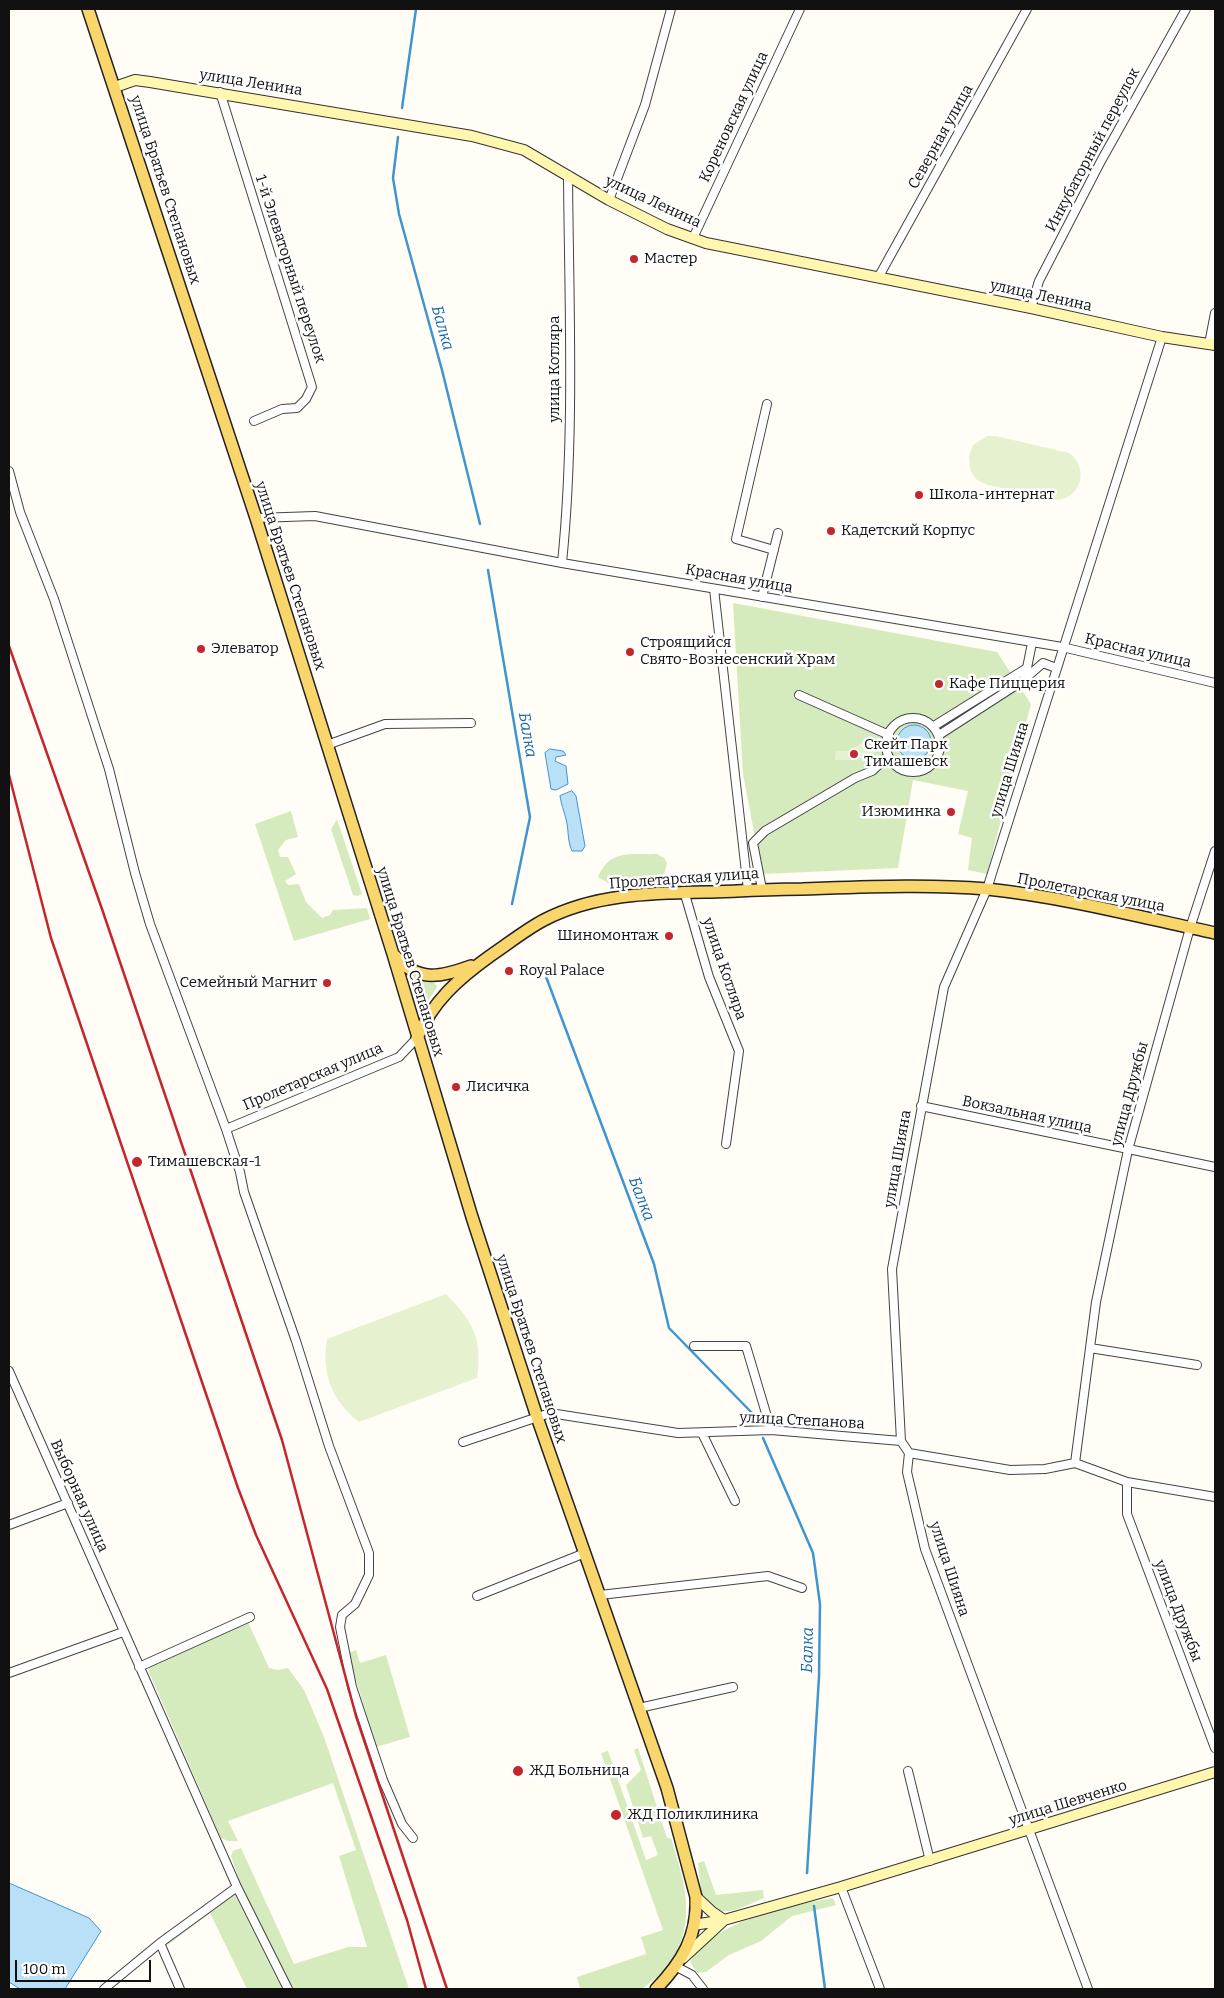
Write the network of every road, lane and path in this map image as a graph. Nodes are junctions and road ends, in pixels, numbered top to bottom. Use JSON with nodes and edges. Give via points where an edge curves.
{"nodes":[{"id":1,"x":88,"y":9,"type":"edge"},
{"id":2,"x":671,"y":9,"type":"edge"},
{"id":3,"x":800,"y":9,"type":"edge"},
{"id":4,"x":1027,"y":9,"type":"edge"},
{"id":5,"x":1186,"y":9,"type":"edge"},
{"id":6,"x":115,"y":87,"type":"junction"},
{"id":7,"x":220,"y":92,"type":"junction"},
{"id":8,"x":568,"y":175,"type":"junction"},
{"id":9,"x":609,"y":200,"type":"junction"},
{"id":10,"x":693,"y":238,"type":"junction"},
{"id":11,"x":878,"y":278,"type":"junction"},
{"id":12,"x":1031,"y":308,"type":"junction"},
{"id":13,"x":1215,"y":313,"type":"edge"},
{"id":14,"x":1162,"y":337,"type":"junction"},
{"id":15,"x":1212,"y":344,"type":"edge"},
{"id":16,"x":767,"y":404,"type":"dead end"},
{"id":17,"x":254,"y":421,"type":"dead end"},
{"id":18,"x":9,"y":471,"type":"edge"},
{"id":19,"x":256,"y":518,"type":"junction"},
{"id":20,"x":778,"y":533,"type":"dead end"},
{"id":21,"x":774,"y":550,"type":"junction"},
{"id":22,"x":562,"y":563,"type":"junction"},
{"id":23,"x":714,"y":589,"type":"junction"},
{"id":24,"x":762,"y":597,"type":"junction"},
{"id":25,"x":1032,"y":643,"type":"junction"},
{"id":26,"x":1062,"y":647,"type":"junction"},
{"id":27,"x":1056,"y":668,"type":"junction"},
{"id":28,"x":1215,"y":684,"type":"edge"},
{"id":29,"x":799,"y":694,"type":"dead end"},
{"id":30,"x":471,"y":723,"type":"dead end"},
{"id":31,"x":934,"y":726,"type":"junction"},
{"id":32,"x":889,"y":735,"type":"junction"},
{"id":33,"x":939,"y":735,"type":"junction"},
{"id":34,"x":328,"y":744,"type":"junction"},
{"id":35,"x":888,"y":756,"type":"junction"},
{"id":36,"x":1215,"y":851,"type":"edge"},
{"id":37,"x":762,"y":889,"type":"junction"},
{"id":38,"x":987,"y":889,"type":"junction"},
{"id":39,"x":748,"y":890,"type":"junction"},
{"id":40,"x":684,"y":892,"type":"junction"},
{"id":41,"x":1190,"y":928,"type":"junction"},
{"id":42,"x":1215,"y":933,"type":"edge"},
{"id":43,"x":393,"y":954,"type":"junction"},
{"id":44,"x":480,"y":964,"type":"junction"},
{"id":45,"x":417,"y":1038,"type":"junction"},
{"id":46,"x":921,"y":1106,"type":"junction"},
{"id":47,"x":226,"y":1129,"type":"junction"},
{"id":48,"x":726,"y":1144,"type":"dead end"},
{"id":49,"x":1128,"y":1150,"type":"junction"},
{"id":50,"x":1215,"y":1167,"type":"edge"},
{"id":51,"x":694,"y":1346,"type":"dead end"},
{"id":52,"x":1090,"y":1348,"type":"junction"},
{"id":53,"x":1197,"y":1365,"type":"dead end"},
{"id":54,"x":9,"y":1371,"type":"edge"},
{"id":55,"x":18,"y":1391,"type":"junction"},
{"id":56,"x":9,"y":1395,"type":"edge"},
{"id":57,"x":537,"y":1417,"type":"junction"},
{"id":58,"x":771,"y":1430,"type":"junction"},
{"id":59,"x":702,"y":1433,"type":"junction"},
{"id":60,"x":901,"y":1441,"type":"junction"},
{"id":61,"x":463,"y":1442,"type":"dead end"},
{"id":62,"x":909,"y":1452,"type":"junction"},
{"id":63,"x":1075,"y":1464,"type":"junction"},
{"id":64,"x":1127,"y":1482,"type":"junction"},
{"id":65,"x":1215,"y":1497,"type":"edge"},
{"id":66,"x":735,"y":1501,"type":"dead end"},
{"id":67,"x":68,"y":1504,"type":"junction"},
{"id":68,"x":9,"y":1525,"type":"edge"},
{"id":69,"x":585,"y":1554,"type":"junction"},
{"id":70,"x":802,"y":1588,"type":"dead end"},
{"id":71,"x":600,"y":1595,"type":"junction"},
{"id":72,"x":477,"y":1596,"type":"dead end"},
{"id":73,"x":250,"y":1617,"type":"dead end"},
{"id":74,"x":123,"y":1632,"type":"junction"},
{"id":75,"x":139,"y":1667,"type":"junction"},
{"id":76,"x":9,"y":1673,"type":"edge"},
{"id":77,"x":733,"y":1687,"type":"dead end"},
{"id":78,"x":639,"y":1708,"type":"junction"},
{"id":79,"x":1215,"y":1748,"type":"edge"},
{"id":80,"x":908,"y":1770,"type":"dead end"},
{"id":81,"x":1215,"y":1772,"type":"edge"},
{"id":82,"x":1028,"y":1831,"type":"junction"},
{"id":83,"x":413,"y":1838,"type":"dead end"},
{"id":84,"x":930,"y":1861,"type":"junction"},
{"id":85,"x":237,"y":1887,"type":"junction"},
{"id":86,"x":842,"y":1887,"type":"junction"},
{"id":87,"x":696,"y":1897,"type":"junction"},
{"id":88,"x":724,"y":1920,"type":"junction"},
{"id":89,"x":694,"y":1925,"type":"junction"},
{"id":90,"x":160,"y":1943,"type":"junction"},
{"id":91,"x":678,"y":1965,"type":"junction"},
{"id":92,"x":104,"y":1989,"type":"edge"},
{"id":93,"x":180,"y":1989,"type":"edge"},
{"id":94,"x":288,"y":1989,"type":"edge"},
{"id":95,"x":656,"y":1989,"type":"edge"},
{"id":96,"x":703,"y":1989,"type":"edge"},
{"id":97,"x":880,"y":1989,"type":"edge"},
{"id":98,"x":1088,"y":1989,"type":"edge"}],
"edges":[{"from":1,"to":6,"type":"main road","name":"улица Братьев Степановых"},
{"from":2,"to":9,"type":"street","via":[[645,105]]},
{"from":3,"to":10,"type":"street","name":"Кореновская улица"},
{"from":4,"to":11,"type":"street","name":"Северная улица"},
{"from":5,"to":12,"type":"street","name":"Инкубаторный переулок","via":[[1101,161],[1039,281]]},
{"from":6,"to":7,"type":"main road","name":"улица Ленина","via":[[135,80]]},
{"from":6,"to":19,"type":"main road","name":"улица Братьев Степановых"},
{"from":7,"to":8,"type":"main road","name":"улица Ленина","via":[[472,136],[524,150]]},
{"from":7,"to":17,"type":"street","name":"1-й Элеваторный переулок","via":[[312,387],[296,408],[274,412]]},
{"from":8,"to":9,"type":"main road","name":"улица Ленина"},
{"from":8,"to":22,"type":"street","name":"улица Котляра","via":[[568,500]]},
{"from":9,"to":10,"type":"main road","name":"улица Ленина","via":[[667,229]]},
{"from":10,"to":11,"type":"main road","name":"улица Ленина"},
{"from":11,"to":12,"type":"main road","name":"улица Ленина"},
{"from":12,"to":14,"type":"main road","name":"улица Ленина"},
{"from":13,"to":15,"type":"street"},
{"from":14,"to":15,"type":"main road","name":"улица Ленина"},
{"from":14,"to":26,"type":"street","name":"улица Шияна"},
{"from":16,"to":21,"type":"street","via":[[736,539]]},
{"from":18,"to":47,"type":"street","via":[[20,512],[54,599],[109,769],[150,924]]},
{"from":19,"to":22,"type":"street","name":"Красная улица","via":[[315,516]]},
{"from":19,"to":34,"type":"main road","name":"улица Братьев Степановых"},
{"from":20,"to":21,"type":"street"},
{"from":21,"to":24,"type":"street"},
{"from":22,"to":23,"type":"street","name":"Красная улица"},
{"from":23,"to":24,"type":"street","name":"Красная улица"},
{"from":23,"to":39,"type":"street"},
{"from":24,"to":25,"type":"street","name":"Красная улица"},
{"from":25,"to":26,"type":"street","name":"Красная улица"},
{"from":25,"to":31,"type":"street","via":[[1027,668]]},
{"from":26,"to":27,"type":"street","name":"улица Шияна"},
{"from":26,"to":28,"type":"street","name":"Красная улица"},
{"from":27,"to":33,"type":"street","via":[[1043,664]]},
{"from":27,"to":38,"type":"street","name":"улица Шияна"},
{"from":29,"to":32,"type":"street"},
{"from":30,"to":34,"type":"street","via":[[384,724]]},
{"from":31,"to":32,"type":"street","via":[[917,718],[903,720],[892,728]]},
{"from":31,"to":33,"type":"street"},
{"from":32,"to":35,"type":"street","via":[[886,741]]},
{"from":33,"to":35,"type":"street","via":[[941,749],[935,762],[924,771],[910,773],[896,767]]},
{"from":34,"to":43,"type":"main road","name":"улица Братьев Степановых"},
{"from":35,"to":37,"type":"street","via":[[872,771],[854,778],[765,831],[753,843]]},
{"from":36,"to":41,"type":"street","name":"улица Дружбы"},
{"from":37,"to":38,"type":"main road","name":"Пролетарская улица","via":[[902,886]]},
{"from":37,"to":39,"type":"main road","name":"Пролетарская улица"},
{"from":38,"to":41,"type":"main road","name":"Пролетарская улица"},
{"from":38,"to":46,"type":"street","name":"улица Шияна","via":[[944,986]]},
{"from":39,"to":40,"type":"main road","name":"Пролетарская улица"},
{"from":40,"to":44,"type":"main road","name":"Пролетарская улица","via":[[625,896],[582,905],[543,920]]},
{"from":40,"to":48,"type":"street","name":"улица Котляра","via":[[709,977],[739,1051]]},
{"from":41,"to":42,"type":"main road","name":"Пролетарская улица"},
{"from":41,"to":49,"type":"street","name":"улица Дружбы"},
{"from":43,"to":44,"type":"main road","via":[[405,967],[426,976],[446,975]]},
{"from":43,"to":45,"type":"main road","name":"улица Братьев Степановых"},
{"from":44,"to":45,"type":"main road","name":"Пролетарская улица","via":[[458,979],[438,1002],[425,1019]]},
{"from":45,"to":47,"type":"street","name":"Пролетарская улица","via":[[399,1057]]},
{"from":45,"to":57,"type":"main road","name":"улица Братьев Степановых"},
{"from":46,"to":49,"type":"street","name":"Вокзальная улица"},
{"from":46,"to":60,"type":"street","name":"улица Шияна","via":[[892,1269]]},
{"from":47,"to":83,"type":"street","via":[[329,1446],[369,1553],[369,1575],[355,1604],[342,1615],[340,1627],[352,1687],[384,1780],[403,1826]]},
{"from":49,"to":50,"type":"street","name":"Вокзальная улица"},
{"from":49,"to":52,"type":"street","name":"улица Дружбы","via":[[1096,1302]]},
{"from":51,"to":58,"type":"street","via":[[746,1346]]},
{"from":52,"to":53,"type":"street"},
{"from":52,"to":63,"type":"street","name":"улица Дружбы"},
{"from":54,"to":55,"type":"street","name":"Выборная улица"},
{"from":55,"to":56,"type":"street"},
{"from":55,"to":67,"type":"street","name":"Выборная улица"},
{"from":57,"to":59,"type":"street","name":"улица Степанова","via":[[550,1413],[678,1433]]},
{"from":57,"to":61,"type":"street","name":"улица Степанова"},
{"from":57,"to":69,"type":"main road","name":"улица Братьев Степановых"},
{"from":58,"to":59,"type":"street","name":"улица Степанова"},
{"from":58,"to":60,"type":"street","name":"улица Степанова"},
{"from":59,"to":66,"type":"street"},
{"from":60,"to":62,"type":"street"},
{"from":62,"to":63,"type":"street","via":[[1010,1470]]},
{"from":62,"to":82,"type":"street","name":"улица Шияна","via":[[907,1472],[925,1550]]},
{"from":63,"to":64,"type":"street"},
{"from":64,"to":65,"type":"street"},
{"from":64,"to":79,"type":"street","name":"улица Дружбы","via":[[1127,1514]]},
{"from":67,"to":68,"type":"street"},
{"from":67,"to":74,"type":"street","name":"Выборная улица"},
{"from":69,"to":71,"type":"main road","name":"улица Братьев Степановых"},
{"from":69,"to":72,"type":"street"},
{"from":70,"to":71,"type":"street","via":[[768,1576]]},
{"from":71,"to":78,"type":"main road","name":"улица Братьев Степановых"},
{"from":73,"to":75,"type":"street"},
{"from":74,"to":75,"type":"street","name":"Выборная улица"},
{"from":74,"to":76,"type":"street"},
{"from":75,"to":85,"type":"street","name":"Выборная улица"},
{"from":77,"to":78,"type":"street"},
{"from":78,"to":87,"type":"main road","name":"улица Братьев Степановых","via":[[667,1788]]},
{"from":80,"to":84,"type":"street"},
{"from":81,"to":82,"type":"main road","name":"улица Шевченко"},
{"from":82,"to":84,"type":"main road","name":"улица Шевченко"},
{"from":82,"to":98,"type":"street","name":"улица Шияна"},
{"from":84,"to":86,"type":"main road","name":"улица Шевченко"},
{"from":85,"to":90,"type":"street"},
{"from":85,"to":94,"type":"street","name":"Выборная улица"},
{"from":86,"to":88,"type":"main road","name":"улица Шевченко"},
{"from":86,"to":97,"type":"street"},
{"from":87,"to":88,"type":"main road"},
{"from":87,"to":89,"type":"main road","name":"улица Братьев Степановых"},
{"from":88,"to":89,"type":"main road","name":"улица Шевченко"},
{"from":88,"to":91,"type":"main road","name":"улица Шевченко","via":[[704,1936]]},
{"from":89,"to":91,"type":"main road","name":"улица Братьев Степановых"},
{"from":90,"to":92,"type":"street"},
{"from":90,"to":93,"type":"street"},
{"from":91,"to":95,"type":"main road"},
{"from":91,"to":96,"type":"street"}]}
